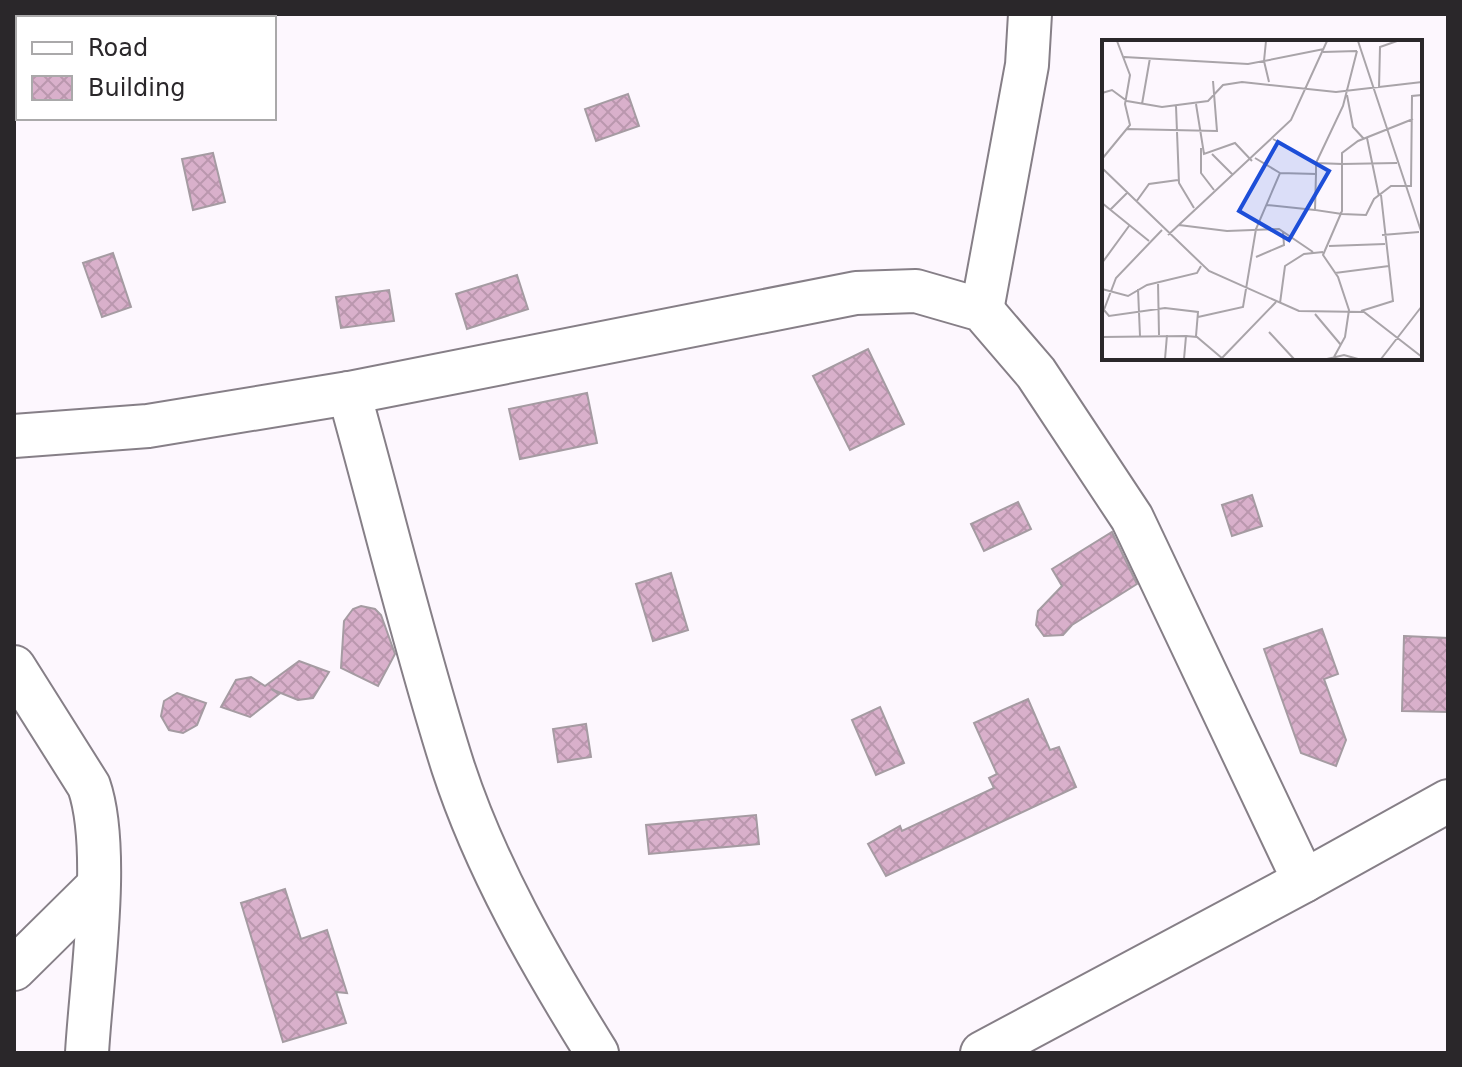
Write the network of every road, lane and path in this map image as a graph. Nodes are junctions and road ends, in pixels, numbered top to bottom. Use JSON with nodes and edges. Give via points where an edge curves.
{"nodes":[{"id":1,"x":1030,"y":14,"type":"edge"},
{"id":2,"x":982,"y":310,"type":"junction"},
{"id":3,"x":349,"y":393,"type":"junction"},
{"id":4,"x":14,"y":436,"type":"edge"},
{"id":5,"x":14,"y":667,"type":"edge"},
{"id":6,"x":1448,"y":801,"type":"edge"},
{"id":7,"x":1304,"y":881,"type":"junction"},
{"id":8,"x":97,"y":887,"type":"junction"},
{"id":9,"x":14,"y":969,"type":"edge"},
{"id":10,"x":87,"y":1053,"type":"edge"},
{"id":11,"x":597,"y":1053,"type":"edge"},
{"id":12,"x":982,"y":1053,"type":"edge"}],
"edges":[{"from":1,"to":2,"type":"street","via":[[1027,65]]},
{"from":2,"to":3,"type":"street","via":[[916,291],[856,293]]},
{"from":2,"to":7,"type":"street","via":[[1036,373],[1132,518]]},
{"from":3,"to":4,"type":"street","via":[[148,426]]},
{"from":3,"to":11,"type":"street","via":[[454,768],[495,872]]},
{"from":5,"to":8,"type":"street","via":[[89,786],[96,821]]},
{"from":6,"to":7,"type":"street"},
{"from":7,"to":12,"type":"street"},
{"from":8,"to":9,"type":"street"},
{"from":8,"to":10,"type":"street"}]}
